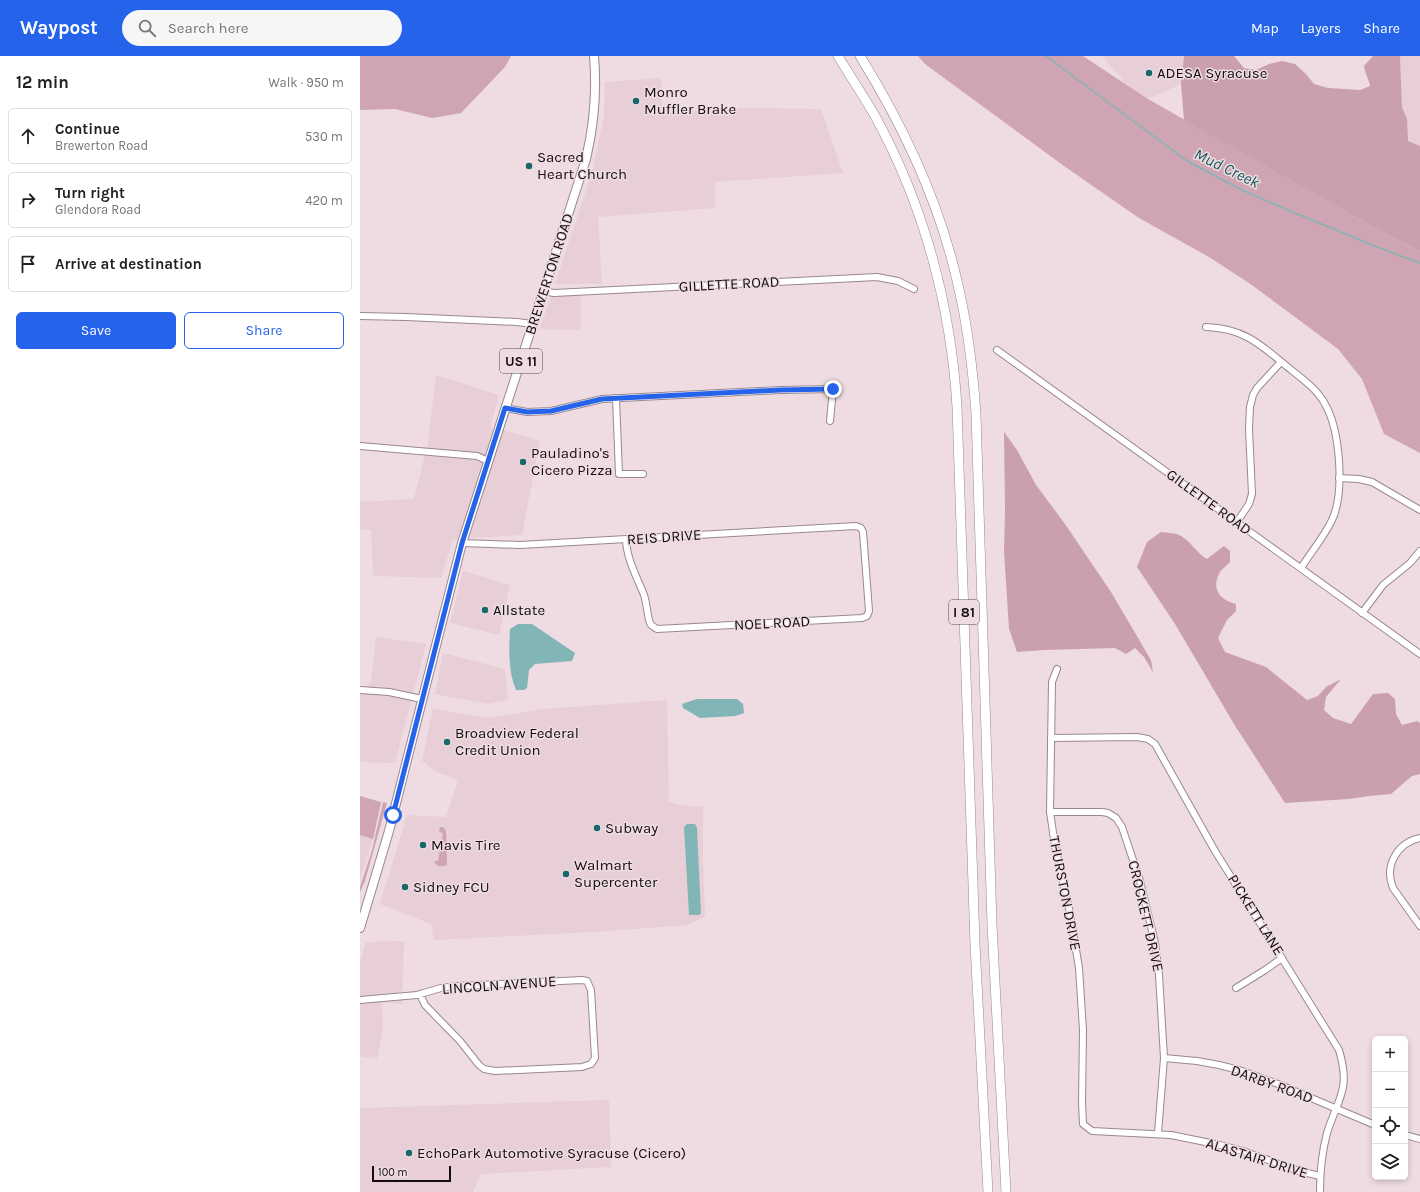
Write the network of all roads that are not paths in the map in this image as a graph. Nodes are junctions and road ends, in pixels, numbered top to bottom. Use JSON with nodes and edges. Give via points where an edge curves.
{"nodes":[{"id":1,"x":594,"y":56,"type":"edge"},
{"id":2,"x":838,"y":56,"type":"edge"},
{"id":3,"x":860,"y":56,"type":"edge"},
{"id":4,"x":914,"y":289,"type":"dead end"},
{"id":5,"x":543,"y":291,"type":"junction"},
{"id":6,"x":360,"y":316,"type":"edge"},
{"id":7,"x":532,"y":324,"type":"junction"},
{"id":8,"x":1206,"y":327,"type":"dead end"},
{"id":9,"x":997,"y":350,"type":"dead end"},
{"id":10,"x":1281,"y":362,"type":"junction"},
{"id":11,"x":616,"y":398,"type":"junction"},
{"id":12,"x":505,"y":408,"type":"junction"},
{"id":13,"x":830,"y":421,"type":"dead end"},
{"id":14,"x":360,"y":446,"type":"edge"},
{"id":15,"x":488,"y":461,"type":"junction"},
{"id":16,"x":643,"y":474,"type":"dead end"},
{"id":17,"x":1339,"y":478,"type":"junction"},
{"id":18,"x":1420,"y":510,"type":"edge"},
{"id":19,"x":1237,"y":522,"type":"junction"},
{"id":20,"x":626,"y":540,"type":"junction"},
{"id":21,"x":462,"y":543,"type":"junction"},
{"id":22,"x":1420,"y":551,"type":"edge"},
{"id":23,"x":1301,"y":568,"type":"junction"},
{"id":24,"x":869,"y":603,"type":"joint"},
{"id":25,"x":1362,"y":613,"type":"junction"},
{"id":26,"x":1420,"y":654,"type":"edge"},
{"id":27,"x":1057,"y":669,"type":"dead end"},
{"id":28,"x":360,"y":690,"type":"edge"},
{"id":29,"x":422,"y":699,"type":"junction"},
{"id":30,"x":1051,"y":738,"type":"junction"},
{"id":31,"x":1050,"y":812,"type":"junction"},
{"id":32,"x":1420,"y":838,"type":"edge"},
{"id":33,"x":1420,"y":926,"type":"edge"},
{"id":34,"x":360,"y":928,"type":"edge"},
{"id":35,"x":1282,"y":958,"type":"junction"},
{"id":36,"x":1236,"y":988,"type":"dead end"},
{"id":37,"x":420,"y":994,"type":"junction"},
{"id":38,"x":360,"y":1000,"type":"edge"},
{"id":39,"x":1164,"y":1058,"type":"junction"},
{"id":40,"x":1337,"y":1109,"type":"junction"},
{"id":41,"x":1082,"y":1118,"type":"joint"},
{"id":42,"x":1372,"y":1124,"type":"edge"},
{"id":43,"x":1158,"y":1133,"type":"junction"},
{"id":44,"x":1408,"y":1136,"type":"edge"},
{"id":45,"x":1420,"y":1139,"type":"edge"},
{"id":46,"x":1320,"y":1176,"type":"junction"},
{"id":47,"x":988,"y":1192,"type":"edge"},
{"id":48,"x":1006,"y":1192,"type":"edge"},
{"id":49,"x":1320,"y":1192,"type":"edge"}],
"edges":[{"from":1,"to":5,"type":"main road","name":"BREWERTON ROAD","number":"US 11","via":[[595,91],[586,159]]},
{"from":2,"to":47,"type":"highway","number":"I 81","via":[[875,116],[912,197],[939,279],[952,348],[958,422],[975,944]]},
{"from":3,"to":48,"type":"highway","number":"I 81","via":[[896,117],[935,206],[959,285],[972,359],[977,430],[992,925]]},
{"from":4,"to":5,"type":"street","name":"GILLETTE ROAD","via":[[898,281],[878,277],[554,293]]},
{"from":5,"to":7,"type":"main road","name":"BREWERTON ROAD","number":"US 11"},
{"from":6,"to":7,"type":"street"},
{"from":7,"to":12,"type":"main road","name":"BREWERTON ROAD","number":"US 11"},
{"from":8,"to":10,"type":"street","via":[[1221,327],[1253,339]]},
{"from":9,"to":19,"type":"street","name":"GILLETTE ROAD"},
{"from":10,"to":17,"type":"street","via":[[1318,394],[1328,409],[1337,440]]},
{"from":10,"to":19,"type":"street","via":[[1253,395],[1249,429],[1252,494],[1249,504]]},
{"from":11,"to":12,"type":"street","via":[[584,402],[551,411],[527,412]]},
{"from":11,"to":13,"type":"street","via":[[833,389]]},
{"from":11,"to":16,"type":"street","via":[[619,474]]},
{"from":12,"to":15,"type":"main road","name":"BREWERTON ROAD","number":"US 11"},
{"from":14,"to":15,"type":"street","via":[[477,456]]},
{"from":15,"to":21,"type":"main road","name":"BREWERTON ROAD","number":"US 11"},
{"from":17,"to":18,"type":"street","via":[[1372,482]]},
{"from":17,"to":23,"type":"street","via":[[1337,503],[1332,520]]},
{"from":19,"to":23,"type":"street","name":"GILLETTE ROAD"},
{"from":20,"to":21,"type":"street","name":"REIS DRIVE","via":[[520,545]]},
{"from":20,"to":24,"type":"street","name":"REIS DRIVE","via":[[852,526],[861,528]]},
{"from":20,"to":24,"type":"street","name":"NOEL ROAD","via":[[628,554],[644,595],[650,622],[652,627],[657,629],[862,618],[867,616]]},
{"from":21,"to":29,"type":"main road","name":"BREWERTON ROAD","number":"US 11"},
{"from":22,"to":25,"type":"street","via":[[1410,563],[1383,585]]},
{"from":23,"to":25,"type":"street","name":"GILLETTE ROAD"},
{"from":25,"to":26,"type":"street","name":"GILLETTE ROAD"},
{"from":27,"to":30,"type":"street","name":"THURSTON DRIVE","via":[[1052,682]]},
{"from":28,"to":29,"type":"street","via":[[389,692]]},
{"from":29,"to":34,"type":"main road","name":"BREWERTON ROAD","number":"US 11","via":[[389,831]]},
{"from":30,"to":31,"type":"street","name":"THURSTON DRIVE"},
{"from":30,"to":35,"type":"street","name":"PICKETT LANE","via":[[1137,737],[1148,739],[1154,744]]},
{"from":31,"to":39,"type":"street","name":"CROCKETT DRIVE","via":[[1108,813],[1116,818],[1122,827],[1140,881],[1155,944]]},
{"from":31,"to":41,"type":"street","name":"THURSTON DRIVE","via":[[1079,968],[1083,1030]]},
{"from":32,"to":33,"type":"street","via":[[1398,850],[1390,873],[1393,888]]},
{"from":35,"to":36,"type":"street"},
{"from":35,"to":40,"type":"street","name":"PICKETT LANE","via":[[1340,1050],[1345,1076]]},
{"from":37,"to":37,"type":"street","name":"LINCOLN AVENUE","via":[[425,1005],[460,1040],[484,1069],[495,1071],[582,1067],[592,1063],[595,1058],[594,1021],[590,984],[587,981],[457,986]]},
{"from":37,"to":38,"type":"street","name":"LINCOLN AVENUE"},
{"from":39,"to":40,"type":"street","name":"DARBY ROAD","via":[[1196,1061],[1238,1070]]},
{"from":39,"to":43,"type":"street","name":"CROCKETT DRIVE"},
{"from":40,"to":42,"type":"street","name":"DARBY ROAD"},
{"from":40,"to":46,"type":"street","name":"PICKETT LANE","via":[[1328,1133]]},
{"from":41,"to":43,"type":"street","name":"ALASTAIR DRIVE","via":[[1085,1126],[1092,1131]]},
{"from":43,"to":46,"type":"street","name":"ALASTAIR DRIVE","via":[[1235,1149]]},
{"from":44,"to":45,"type":"street"},
{"from":46,"to":49,"type":"street","name":"PICKETT LANE"}]}
